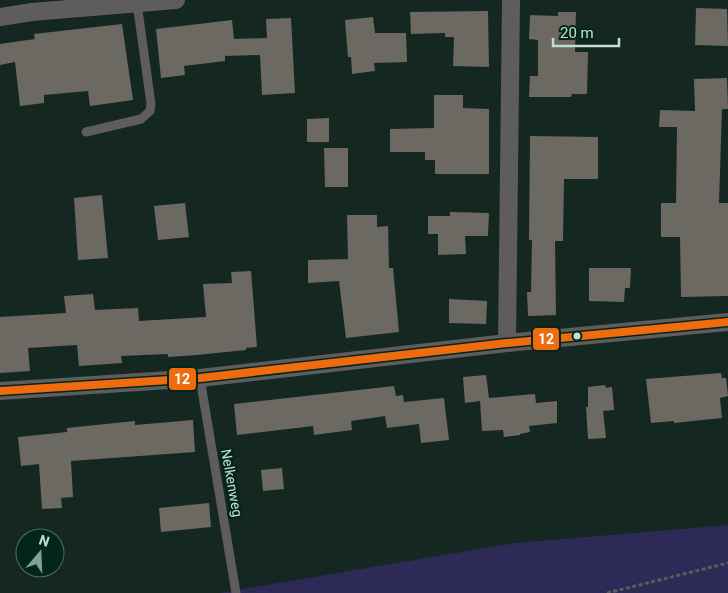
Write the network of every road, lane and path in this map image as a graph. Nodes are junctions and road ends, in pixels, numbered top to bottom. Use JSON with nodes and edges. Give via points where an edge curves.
{"nodes":[{"id":1,"x":176,"y":0,"type":"edge"},
{"id":2,"x":510,"y":0,"type":"edge"},
{"id":3,"x":137,"y":3,"type":"junction"},
{"id":4,"x":0,"y":17,"type":"edge"},
{"id":5,"x":86,"y":132,"type":"dead end"},
{"id":6,"x":728,"y":322,"type":"edge"},
{"id":7,"x":507,"y":344,"type":"junction"},
{"id":8,"x":200,"y":378,"type":"junction"},
{"id":9,"x":0,"y":391,"type":"edge"},
{"id":10,"x":728,"y":563,"type":"edge"},
{"id":11,"x":236,"y":593,"type":"edge"},
{"id":12,"x":607,"y":593,"type":"edge"}],
"edges":[{"from":1,"to":3,"type":"street"},
{"from":2,"to":7,"type":"street"},
{"from":3,"to":4,"type":"street"},
{"from":3,"to":5,"type":"lane","via":[[150,111],[141,119]]},
{"from":6,"to":7,"type":"street"},
{"from":7,"to":8,"type":"street"},
{"from":8,"to":9,"type":"street"},
{"from":8,"to":11,"type":"lane","name":"Nelkenweg"},
{"from":10,"to":12,"type":"path"}]}
